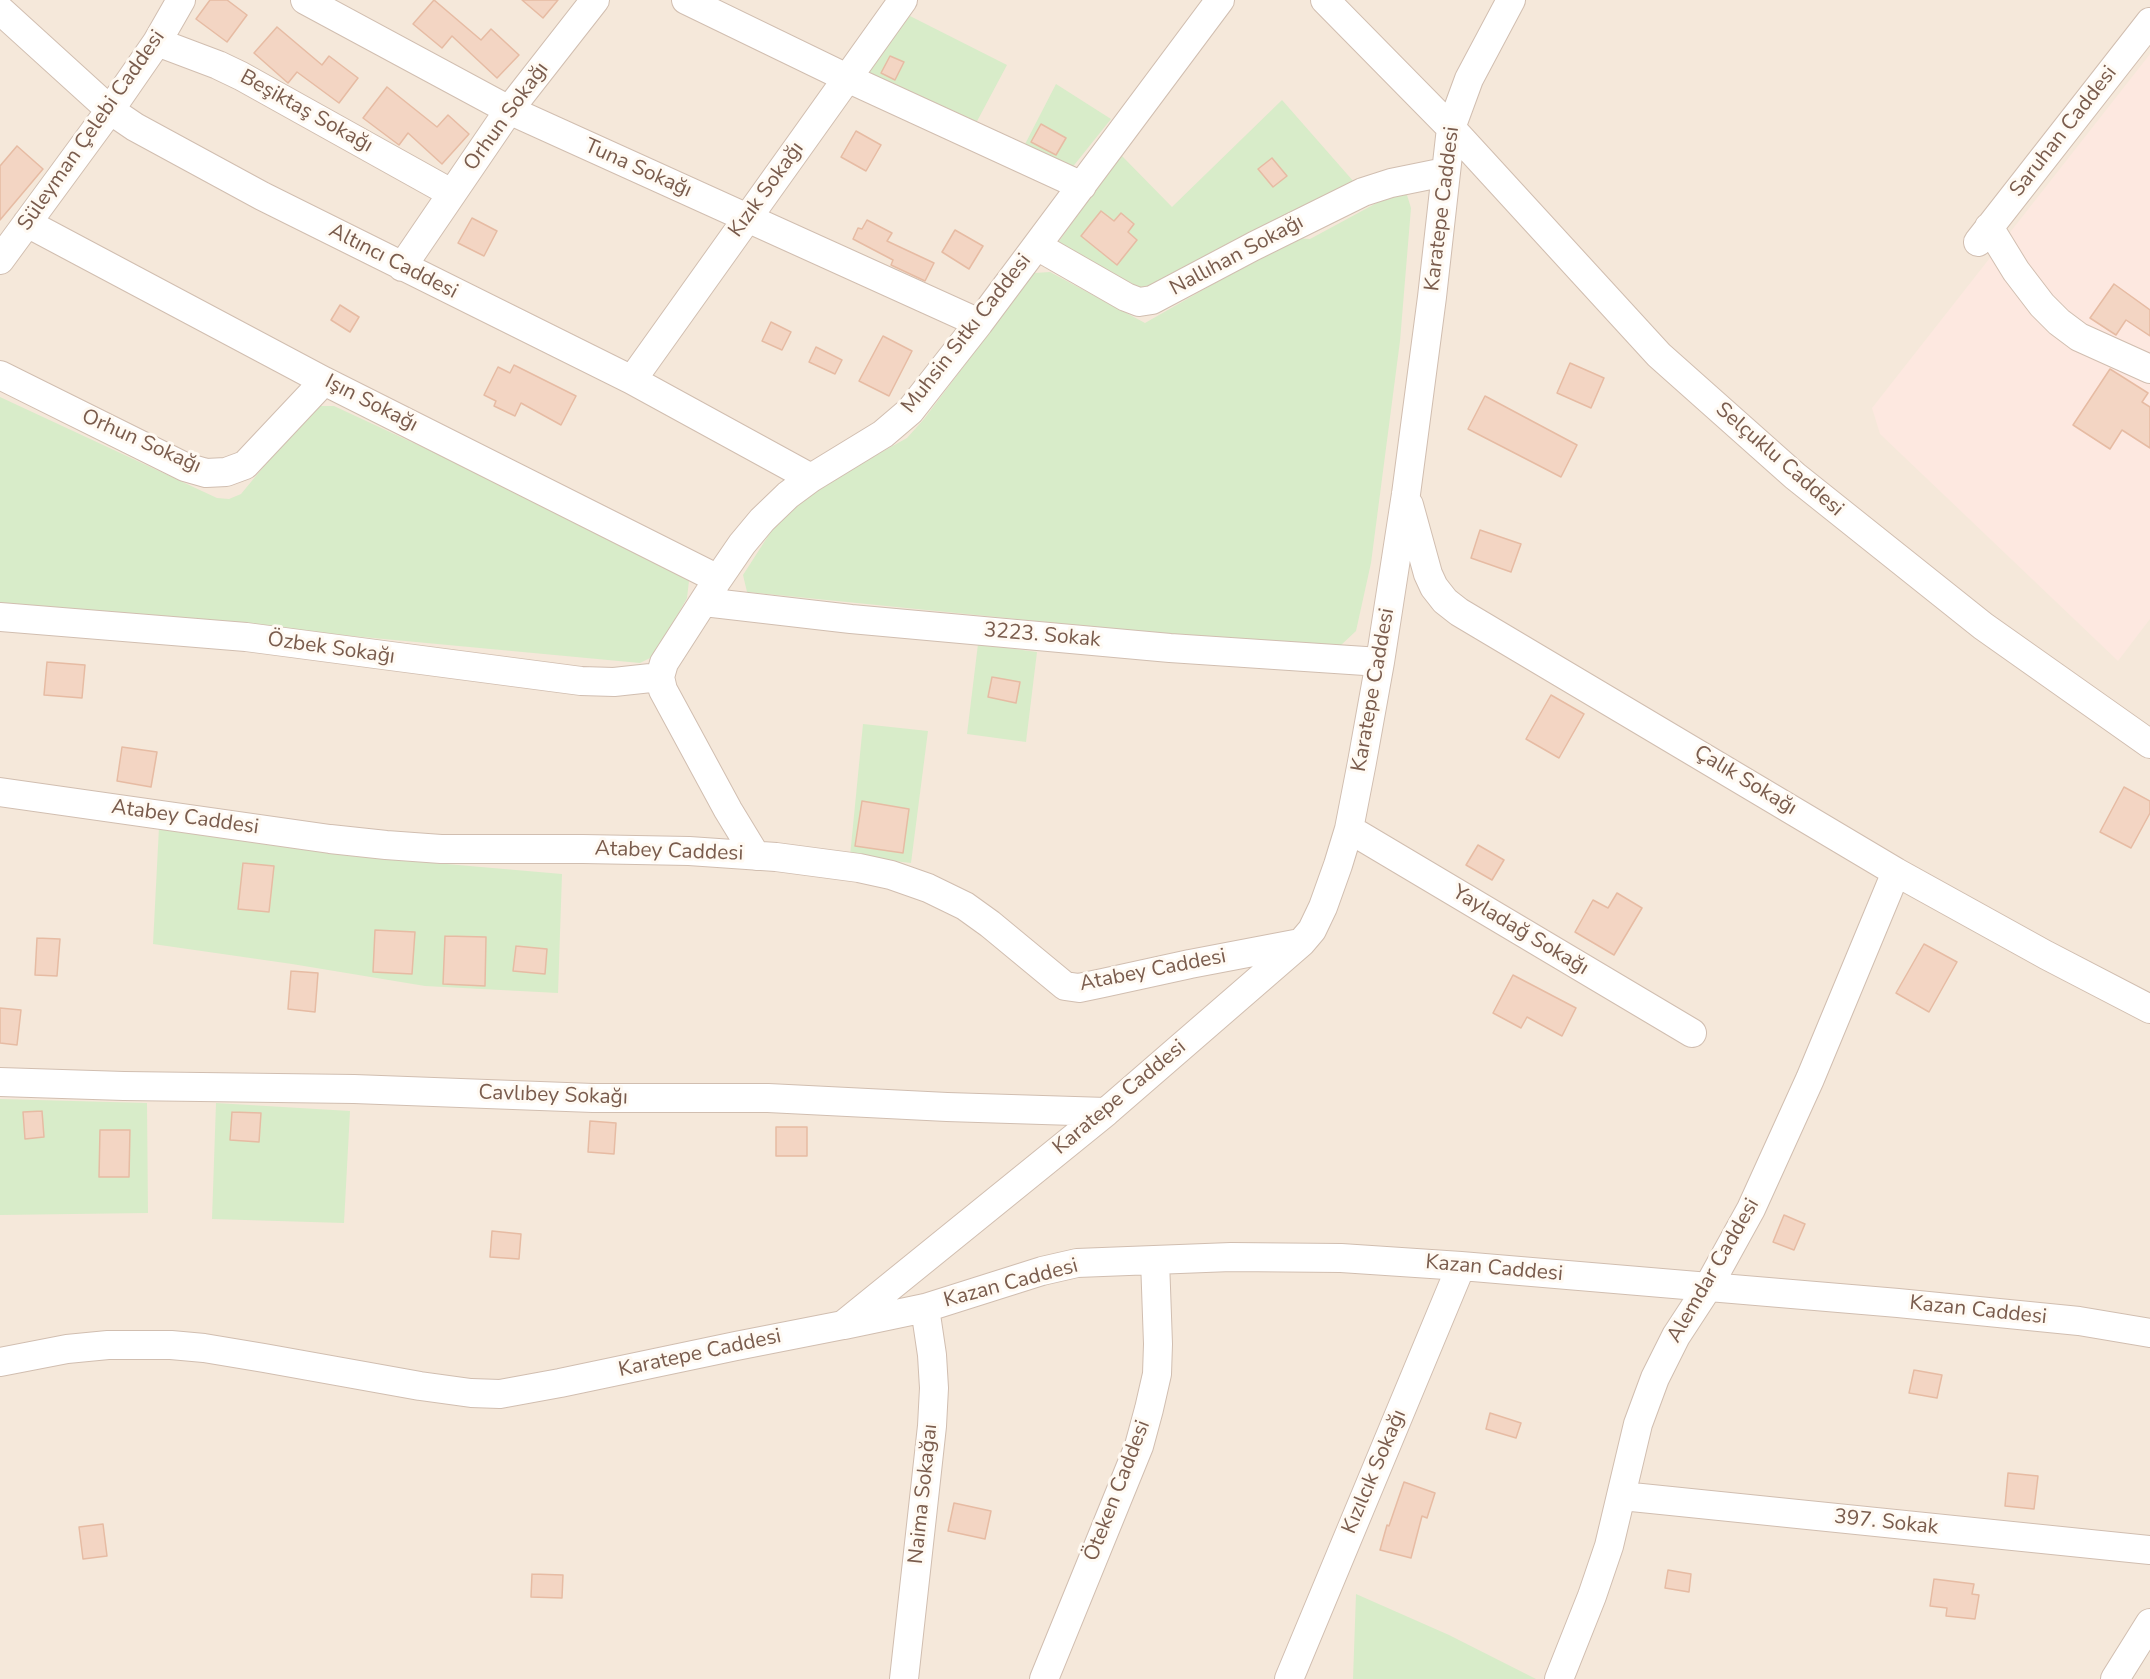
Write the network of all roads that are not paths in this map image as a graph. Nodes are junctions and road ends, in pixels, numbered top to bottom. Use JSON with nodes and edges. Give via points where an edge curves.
{"nodes":[{"id":1,"x":181,"y":0,"type":"edge"},
{"id":2,"x":305,"y":0,"type":"edge"},
{"id":3,"x":595,"y":0,"type":"edge"},
{"id":4,"x":686,"y":0,"type":"edge"},
{"id":5,"x":903,"y":0,"type":"edge"},
{"id":6,"x":1220,"y":0,"type":"edge"},
{"id":7,"x":1325,"y":0,"type":"edge"},
{"id":8,"x":1511,"y":0,"type":"edge"},
{"id":9,"x":0,"y":10,"type":"edge"},
{"id":10,"x":2150,"y":22,"type":"edge"},
{"id":11,"x":157,"y":42,"type":"junction"},
{"id":12,"x":847,"y":78,"type":"junction"},
{"id":13,"x":110,"y":110,"type":"junction"},
{"id":14,"x":509,"y":110,"type":"junction"},
{"id":15,"x":1451,"y":128,"type":"junction"},
{"id":16,"x":1445,"y":172,"type":"junction"},
{"id":17,"x":1082,"y":186,"type":"junction"},
{"id":18,"x":451,"y":193,"type":"junction"},
{"id":19,"x":747,"y":218,"type":"junction"},
{"id":20,"x":27,"y":223,"type":"junction"},
{"id":21,"x":1037,"y":246,"type":"junction"},
{"id":22,"x":0,"y":260,"type":"edge"},
{"id":23,"x":402,"y":267,"type":"junction"},
{"id":24,"x":979,"y":323,"type":"junction"},
{"id":25,"x":2150,"y":369,"type":"edge"},
{"id":26,"x":0,"y":375,"type":"edge"},
{"id":27,"x":632,"y":380,"type":"junction"},
{"id":28,"x":324,"y":381,"type":"junction"},
{"id":29,"x":811,"y":478,"type":"junction"},
{"id":30,"x":1406,"y":494,"type":"junction"},
{"id":31,"x":711,"y":590,"type":"junction"},
{"id":32,"x":0,"y":617,"type":"edge"},
{"id":33,"x":1380,"y":662,"type":"junction"},
{"id":34,"x":660,"y":677,"type":"junction"},
{"id":35,"x":2150,"y":744,"type":"edge"},
{"id":36,"x":0,"y":792,"type":"edge"},
{"id":37,"x":1348,"y":829,"type":"junction"},
{"id":38,"x":756,"y":856,"type":"junction"},
{"id":39,"x":1896,"y":872,"type":"junction"},
{"id":40,"x":1301,"y":943,"type":"junction"},
{"id":41,"x":2150,"y":1009,"type":"edge"},
{"id":42,"x":1692,"y":1033,"type":"dead end"},
{"id":43,"x":0,"y":1082,"type":"edge"},
{"id":44,"x":1106,"y":1112,"type":"junction"},
{"id":45,"x":1155,"y":1260,"type":"junction"},
{"id":46,"x":1461,"y":1266,"type":"junction"},
{"id":47,"x":1708,"y":1287,"type":"junction"},
{"id":48,"x":925,"y":1308,"type":"junction"},
{"id":49,"x":843,"y":1325,"type":"junction"},
{"id":50,"x":2150,"y":1333,"type":"edge"},
{"id":51,"x":0,"y":1362,"type":"edge"},
{"id":52,"x":1622,"y":1496,"type":"junction"},
{"id":53,"x":2150,"y":1550,"type":"edge"},
{"id":54,"x":2150,"y":1623,"type":"edge"},
{"id":55,"x":904,"y":1679,"type":"edge"},
{"id":56,"x":1044,"y":1679,"type":"edge"},
{"id":57,"x":1288,"y":1679,"type":"edge"},
{"id":58,"x":1559,"y":1679,"type":"edge"},
{"id":59,"x":2115,"y":1679,"type":"edge"}],
"edges":[{"from":1,"to":11,"type":"street","name":"Süleyman Çelebi Caddesi"},
{"from":2,"to":14,"type":"street","name":"Tuna Sokağı"},
{"from":3,"to":14,"type":"street","name":"Orhun Sokağı"},
{"from":4,"to":12,"type":"street"},
{"from":5,"to":12,"type":"street","name":"Kızık Sokağı"},
{"from":6,"to":17,"type":"street","name":"Muhsin Sıtkı Caddesi"},
{"from":7,"to":15,"type":"street","name":"Selçuklu Caddesi"},
{"from":8,"to":15,"type":"street","name":"Karatepe Caddesi","via":[[1469,79]]},
{"from":9,"to":13,"type":"street","name":"Altıncı Caddesi"},
{"from":10,"to":25,"type":"street","name":"Saruhan Caddesi","via":[[1984,235],[2059,322],[2079,337]]},
{"from":11,"to":13,"type":"street","name":"Süleyman Çelebi Caddesi"},
{"from":11,"to":18,"type":"street","name":"Beşiktaş Sokağı","via":[[242,76]]},
{"from":12,"to":17,"type":"street"},
{"from":12,"to":19,"type":"street","name":"Kızık Sokağı"},
{"from":13,"to":20,"type":"street","name":"Süleyman Çelebi Caddesi"},
{"from":13,"to":23,"type":"street","name":"Altıncı Caddesi","via":[[262,196]]},
{"from":14,"to":18,"type":"street","name":"Orhun Sokağı"},
{"from":14,"to":19,"type":"street","name":"Tuna Sokağı"},
{"from":15,"to":16,"type":"street","name":"Karatepe Caddesi"},
{"from":15,"to":35,"type":"street","name":"Selçuklu Caddesi","via":[[1659,355],[1786,468],[1983,626]]},
{"from":16,"to":21,"type":"street","name":"Nallıhan Sokağı","via":[[1363,192],[1152,300],[1139,302],[1126,297]]},
{"from":16,"to":30,"type":"street","name":"Karatepe Caddesi"},
{"from":17,"to":21,"type":"street","name":"Muhsin Sıtkı Caddesi"},
{"from":18,"to":23,"type":"street","name":"Orhun Sokağı"},
{"from":19,"to":24,"type":"street","name":"Tuna Sokağı"},
{"from":19,"to":27,"type":"street","name":"Kızık Sokağı"},
{"from":20,"to":22,"type":"street","name":"Süleyman Çelebi Caddesi"},
{"from":20,"to":28,"type":"street","name":"Işın Sokağı"},
{"from":21,"to":24,"type":"street","name":"Muhsin Sıtkı Caddesi"},
{"from":23,"to":27,"type":"street","name":"Altıncı Caddesi"},
{"from":24,"to":29,"type":"street","name":"Muhsin Sıtkı Caddesi","via":[[910,411],[883,434]]},
{"from":26,"to":28,"type":"street","name":"Orhun Sokağı","via":[[185,467],[206,473],[226,472],[245,465]]},
{"from":27,"to":29,"type":"street","name":"Altıncı Caddesi"},
{"from":28,"to":31,"type":"street","name":"Işın Sokağı"},
{"from":29,"to":31,"type":"street","name":"Muhsin Sıtkı Caddesi","via":[[762,520]]},
{"from":30,"to":33,"type":"street","name":"Karatepe Caddesi"},
{"from":30,"to":39,"type":"street","name":"Çalık Sokağı","via":[[1428,574],[1452,606]]},
{"from":31,"to":33,"type":"street","name":"3223. Sokak","via":[[863,620],[1170,648]]},
{"from":31,"to":34,"type":"street","name":"Muhsin Sıtkı Caddesi","via":[[664,663]]},
{"from":32,"to":34,"type":"street","name":"Özbek Sokağı","via":[[246,637],[581,681]]},
{"from":33,"to":37,"type":"street","name":"Karatepe Caddesi"},
{"from":34,"to":38,"type":"street","via":[[663,690]]},
{"from":36,"to":38,"type":"street","name":"Atabey Caddesi","via":[[386,845]]},
{"from":37,"to":40,"type":"street","name":"Karatepe Caddesi","via":[[1323,907]]},
{"from":37,"to":42,"type":"street","name":"Yayladağ Sokağı"},
{"from":38,"to":40,"type":"street","name":"Atabey Caddesi","via":[[859,868],[928,888],[974,912],[1065,986],[1103,984]]},
{"from":39,"to":41,"type":"street","name":"Çalık Sokağı"},
{"from":39,"to":47,"type":"street","name":"Alemdar Caddesi","via":[[1810,1079],[1751,1209]]},
{"from":40,"to":44,"type":"street","name":"Karatepe Caddesi"},
{"from":43,"to":44,"type":"street","name":"Cavlıbey Sokağı","via":[[592,1098],[768,1098]]},
{"from":44,"to":49,"type":"street","name":"Karatepe Caddesi"},
{"from":45,"to":46,"type":"street","name":"Kazan Caddesi","via":[[1341,1258]]},
{"from":45,"to":48,"type":"street","name":"Kazan Caddesi","via":[[1077,1263]]},
{"from":45,"to":56,"type":"street","name":"Öteken Caddesi","via":[[1157,1374],[1149,1409],[1139,1446]]},
{"from":46,"to":47,"type":"street","name":"Kazan Caddesi"},
{"from":46,"to":57,"type":"street","name":"Kızılcık Sokağı"},
{"from":47,"to":50,"type":"street","name":"Kazan Caddesi","via":[[2079,1321]]},
{"from":47,"to":52,"type":"street","name":"Alemdar Caddesi","via":[[1655,1378],[1638,1424]]},
{"from":48,"to":49,"type":"street","name":"Kazan Caddesi"},
{"from":48,"to":55,"type":"street","name":"Naima Sokağaı","via":[[933,1366],[932,1426]]},
{"from":49,"to":51,"type":"street","name":"Karatepe Caddesi","via":[[494,1394],[420,1386],[171,1345],[67,1349]]},
{"from":52,"to":53,"type":"street","name":"397. Sokak"},
{"from":52,"to":58,"type":"street","name":"Alemdar Caddesi","via":[[1592,1596]]},
{"from":54,"to":59,"type":"street"}]}
